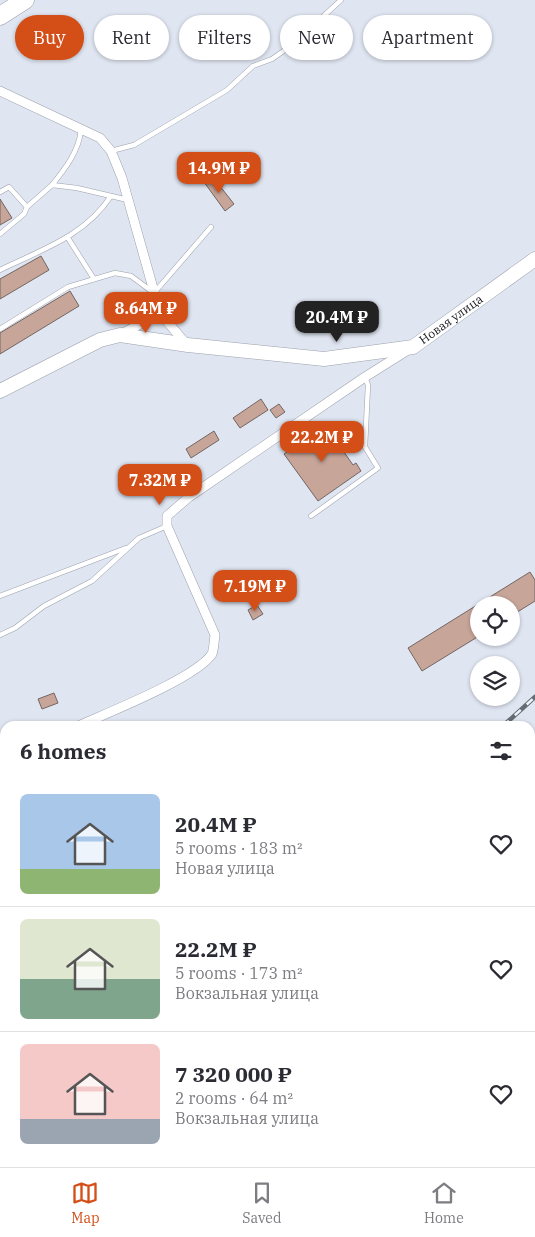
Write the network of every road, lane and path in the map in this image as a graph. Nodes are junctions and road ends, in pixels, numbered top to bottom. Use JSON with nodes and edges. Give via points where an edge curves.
{"nodes":[{"id":1,"x":25,"y":0,"type":"edge"},
{"id":2,"x":342,"y":0,"type":"edge"},
{"id":3,"x":0,"y":16,"type":"edge"},
{"id":4,"x":0,"y":91,"type":"edge"},
{"id":5,"x":81,"y":130,"type":"junction"},
{"id":6,"x":112,"y":151,"type":"junction"},
{"id":7,"x":52,"y":185,"type":"junction"},
{"id":8,"x":0,"y":192,"type":"edge"},
{"id":9,"x":112,"y":196,"type":"junction"},
{"id":10,"x":129,"y":201,"type":"junction"},
{"id":11,"x":27,"y":207,"type":"junction"},
{"id":12,"x":211,"y":227,"type":"dead end"},
{"id":13,"x":0,"y":234,"type":"edge"},
{"id":14,"x":68,"y":238,"type":"junction"},
{"id":15,"x":535,"y":259,"type":"edge"},
{"id":16,"x":0,"y":270,"type":"edge"},
{"id":17,"x":94,"y":279,"type":"junction"},
{"id":18,"x":154,"y":294,"type":"junction"},
{"id":19,"x":160,"y":313,"type":"junction"},
{"id":20,"x":0,"y":329,"type":"edge"},
{"id":21,"x":120,"y":335,"type":"junction"},
{"id":22,"x":188,"y":345,"type":"junction"},
{"id":23,"x":413,"y":347,"type":"junction"},
{"id":24,"x":365,"y":377,"type":"junction"},
{"id":25,"x":0,"y":391,"type":"edge"},
{"id":26,"x":311,"y":516,"type":"dead end"},
{"id":27,"x":167,"y":526,"type":"junction"},
{"id":28,"x":130,"y":547,"type":"junction"},
{"id":29,"x":0,"y":596,"type":"edge"},
{"id":30,"x":0,"y":635,"type":"edge"},
{"id":31,"x":89,"y":721,"type":"edge"}],
"edges":[{"from":1,"to":3,"type":"highway"},
{"from":2,"to":6,"type":"lane","via":[[292,45],[272,59],[253,66],[227,90],[134,145]]},
{"from":4,"to":5,"type":"street"},
{"from":5,"to":6,"type":"street","via":[[100,138]]},
{"from":5,"to":7,"type":"lane","via":[[74,156]]},
{"from":6,"to":10,"type":"street"},
{"from":7,"to":9,"type":"lane"},
{"from":7,"to":11,"type":"lane"},
{"from":8,"to":11,"type":"lane","via":[[9,187]]},
{"from":9,"to":10,"type":"lane"},
{"from":9,"to":14,"type":"lane","via":[[96,217]]},
{"from":10,"to":18,"type":"street"},
{"from":11,"to":13,"type":"lane","via":[[24,214]]},
{"from":12,"to":18,"type":"lane"},
{"from":14,"to":16,"type":"lane"},
{"from":14,"to":17,"type":"lane"},
{"from":15,"to":23,"type":"street","name":"Новая улица"},
{"from":17,"to":18,"type":"lane","via":[[123,272]]},
{"from":17,"to":20,"type":"lane","via":[[68,287]]},
{"from":18,"to":19,"type":"street"},
{"from":19,"to":21,"type":"street"},
{"from":19,"to":22,"type":"street"},
{"from":21,"to":22,"type":"street","name":"Новая улица"},
{"from":21,"to":25,"type":"street","via":[[100,340]]},
{"from":22,"to":23,"type":"street","name":"Новая улица","via":[[324,359]]},
{"from":23,"to":24,"type":"street"},
{"from":24,"to":26,"type":"lane","via":[[368,385],[365,447],[378,468]]},
{"from":24,"to":27,"type":"street","via":[[189,496],[167,516]]},
{"from":27,"to":28,"type":"lane","via":[[139,538]]},
{"from":27,"to":31,"type":"street","via":[[215,635],[213,653],[200,666],[162,688]]},
{"from":28,"to":29,"type":"lane"},
{"from":28,"to":30,"type":"lane","via":[[92,581],[44,606]]}]}
